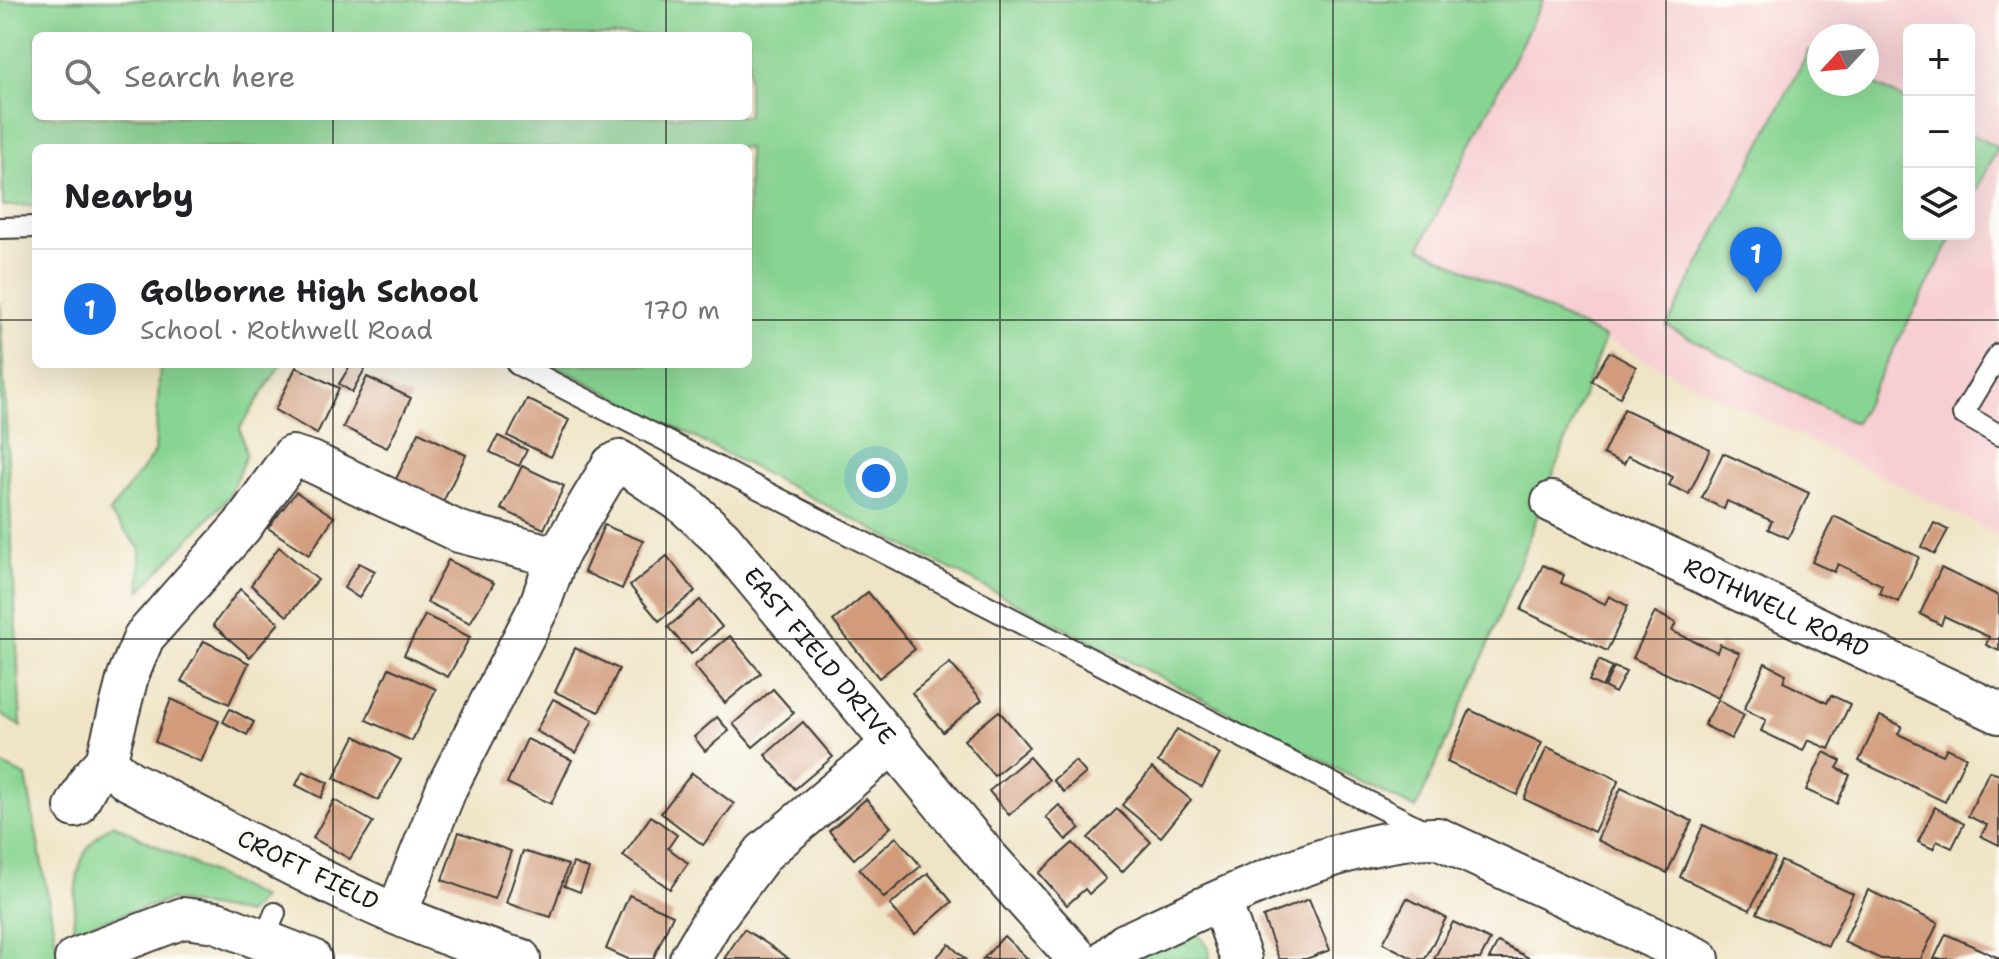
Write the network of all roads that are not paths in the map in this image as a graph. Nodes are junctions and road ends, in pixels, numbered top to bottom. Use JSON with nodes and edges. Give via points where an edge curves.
{"nodes":[{"id":1,"x":32,"y":227,"type":"edge"},
{"id":2,"x":0,"y":228,"type":"edge"},
{"id":3,"x":1999,"y":354,"type":"edge"},
{"id":4,"x":525,"y":368,"type":"edge"},
{"id":5,"x":1999,"y":435,"type":"edge"},
{"id":6,"x":1552,"y":502,"type":"dead end"},
{"id":7,"x":557,"y":557,"type":"junction"},
{"id":8,"x":1999,"y":713,"type":"edge"},
{"id":9,"x":893,"y":743,"type":"junction"},
{"id":10,"x":106,"y":762,"type":"junction"},
{"id":11,"x":75,"y":807,"type":"dead end"},
{"id":12,"x":1438,"y":838,"type":"junction"},
{"id":13,"x":1221,"y":901,"type":"junction"},
{"id":14,"x":397,"y":913,"type":"junction"},
{"id":15,"x":1628,"y":945,"type":"edge"},
{"id":16,"x":75,"y":959,"type":"edge"},
{"id":17,"x":311,"y":959,"type":"edge"},
{"id":18,"x":520,"y":959,"type":"edge"},
{"id":19,"x":690,"y":959,"type":"edge"},
{"id":20,"x":1078,"y":959,"type":"edge"},
{"id":21,"x":1107,"y":959,"type":"edge"},
{"id":22,"x":1241,"y":959,"type":"edge"},
{"id":23,"x":1699,"y":959,"type":"edge"}],
"edges":[{"from":1,"to":2,"type":"lane"},
{"from":3,"to":5,"type":"lane","via":[[1963,414]]},
{"from":4,"to":12,"type":"lane"},
{"from":6,"to":8,"type":"street","name":"ROTHWELL ROAD"},
{"from":7,"to":9,"type":"street","name":"EAST FIELD DRIVE","via":[[612,465],[624,463],[684,504],[722,539]]},
{"from":7,"to":10,"type":"street","via":[[459,532],[296,456],[286,461],[242,526],[144,637]]},
{"from":7,"to":14,"type":"street","name":"EAST FIELD DRIVE","via":[[539,607],[447,787]]},
{"from":9,"to":19,"type":"street","via":[[764,852]]},
{"from":9,"to":20,"type":"street","name":"EAST FIELD DRIVE"},
{"from":10,"to":11,"type":"street"},
{"from":10,"to":14,"type":"street","name":"CROFT FIELD","via":[[128,780]]},
{"from":12,"to":13,"type":"street","via":[[1367,845]]},
{"from":12,"to":15,"type":"street"},
{"from":13,"to":21,"type":"street","via":[[1125,944]]},
{"from":13,"to":22,"type":"street"},
{"from":14,"to":18,"type":"street","name":"CROFT FIELD","via":[[457,940]]},
{"from":15,"to":23,"type":"street"},
{"from":16,"to":17,"type":"street","via":[[183,918],[269,926]]}]}
